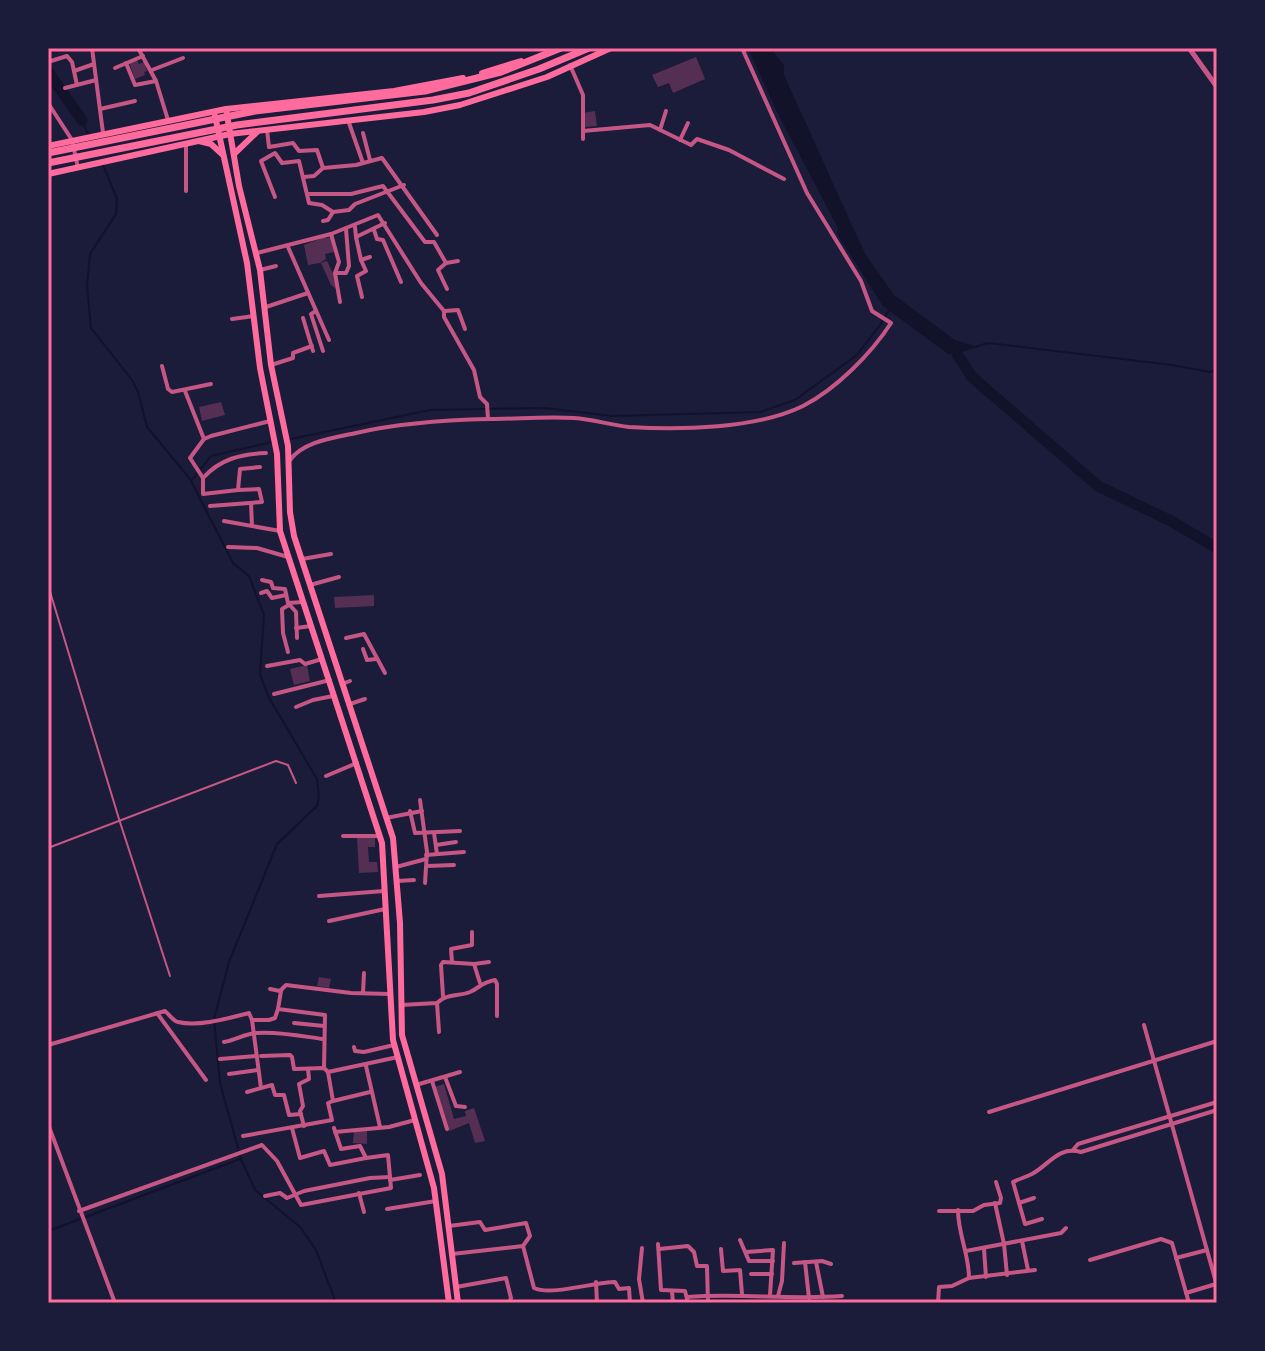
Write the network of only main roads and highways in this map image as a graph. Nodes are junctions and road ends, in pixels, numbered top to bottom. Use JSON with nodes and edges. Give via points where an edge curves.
{"nodes":[{"id":1,"x":554,"y":48,"type":"edge"},
{"id":2,"x":561,"y":48,"type":"edge"},
{"id":3,"x":589,"y":48,"type":"edge"},
{"id":4,"x":611,"y":48,"type":"edge"},
{"id":5,"x":477,"y":75,"type":"junction"},
{"id":6,"x":482,"y":100,"type":"junction"},
{"id":7,"x":227,"y":111,"type":"junction"},
{"id":8,"x":215,"y":113,"type":"junction"},
{"id":9,"x":152,"y":124,"type":"junction"},
{"id":10,"x":264,"y":130,"type":"junction"},
{"id":11,"x":230,"y":134,"type":"junction"},
{"id":12,"x":219,"y":136,"type":"junction"},
{"id":13,"x":186,"y":142,"type":"junction"},
{"id":14,"x":48,"y":146,"type":"edge"},
{"id":15,"x":48,"y":153,"type":"edge"},
{"id":16,"x":234,"y":154,"type":"junction"},
{"id":17,"x":223,"y":155,"type":"junction"},
{"id":18,"x":48,"y":163,"type":"edge"},
{"id":19,"x":48,"y":174,"type":"edge"},
{"id":20,"x":243,"y":201,"type":"junction"},
{"id":21,"x":232,"y":203,"type":"junction"},
{"id":22,"x":290,"y":460,"type":"junction"},
{"id":23,"x":278,"y":462,"type":"junction"},
{"id":24,"x":436,"y":1156,"type":"junction"},
{"id":25,"x":427,"y":1159,"type":"junction"},
{"id":26,"x":449,"y":1303,"type":"edge"},
{"id":27,"x":458,"y":1303,"type":"edge"}],
"edges":[{"from":1,"to":5,"type":"main road"},
{"from":2,"to":15,"type":"highway","via":[[501,72],[425,91],[255,111]]},
{"from":3,"to":18,"type":"highway","via":[[469,93],[237,125]]},
{"from":4,"to":6,"type":"main road"},
{"from":5,"to":6,"type":"main road"},
{"from":5,"to":7,"type":"main road","via":[[394,91]]},
{"from":6,"to":10,"type":"main road"},
{"from":7,"to":8,"type":"main road"},
{"from":7,"to":11,"type":"main road"},
{"from":8,"to":9,"type":"main road"},
{"from":8,"to":9,"type":"main road"},
{"from":8,"to":12,"type":"main road"},
{"from":9,"to":14,"type":"main road"},
{"from":10,"to":11,"type":"main road"},
{"from":10,"to":16,"type":"main road"},
{"from":11,"to":12,"type":"main road"},
{"from":11,"to":16,"type":"main road"},
{"from":12,"to":13,"type":"main road"},
{"from":12,"to":17,"type":"main road"},
{"from":13,"to":17,"type":"main road","via":[[211,144]]},
{"from":13,"to":19,"type":"main road"},
{"from":16,"to":20,"type":"main road"},
{"from":17,"to":21,"type":"main road"},
{"from":20,"to":21,"type":"main road"},
{"from":20,"to":22,"type":"main road","via":[[257,253]]},
{"from":21,"to":23,"type":"main road","via":[[246,255]]},
{"from":22,"to":23,"type":"main road"},
{"from":22,"to":24,"type":"main road","via":[[290,512],[302,559],[393,838],[404,1049]]},
{"from":23,"to":25,"type":"main road","via":[[280,531],[380,836],[394,1045]]},
{"from":24,"to":25,"type":"main road"},
{"from":24,"to":27,"type":"main road"},
{"from":25,"to":26,"type":"main road"}]}
